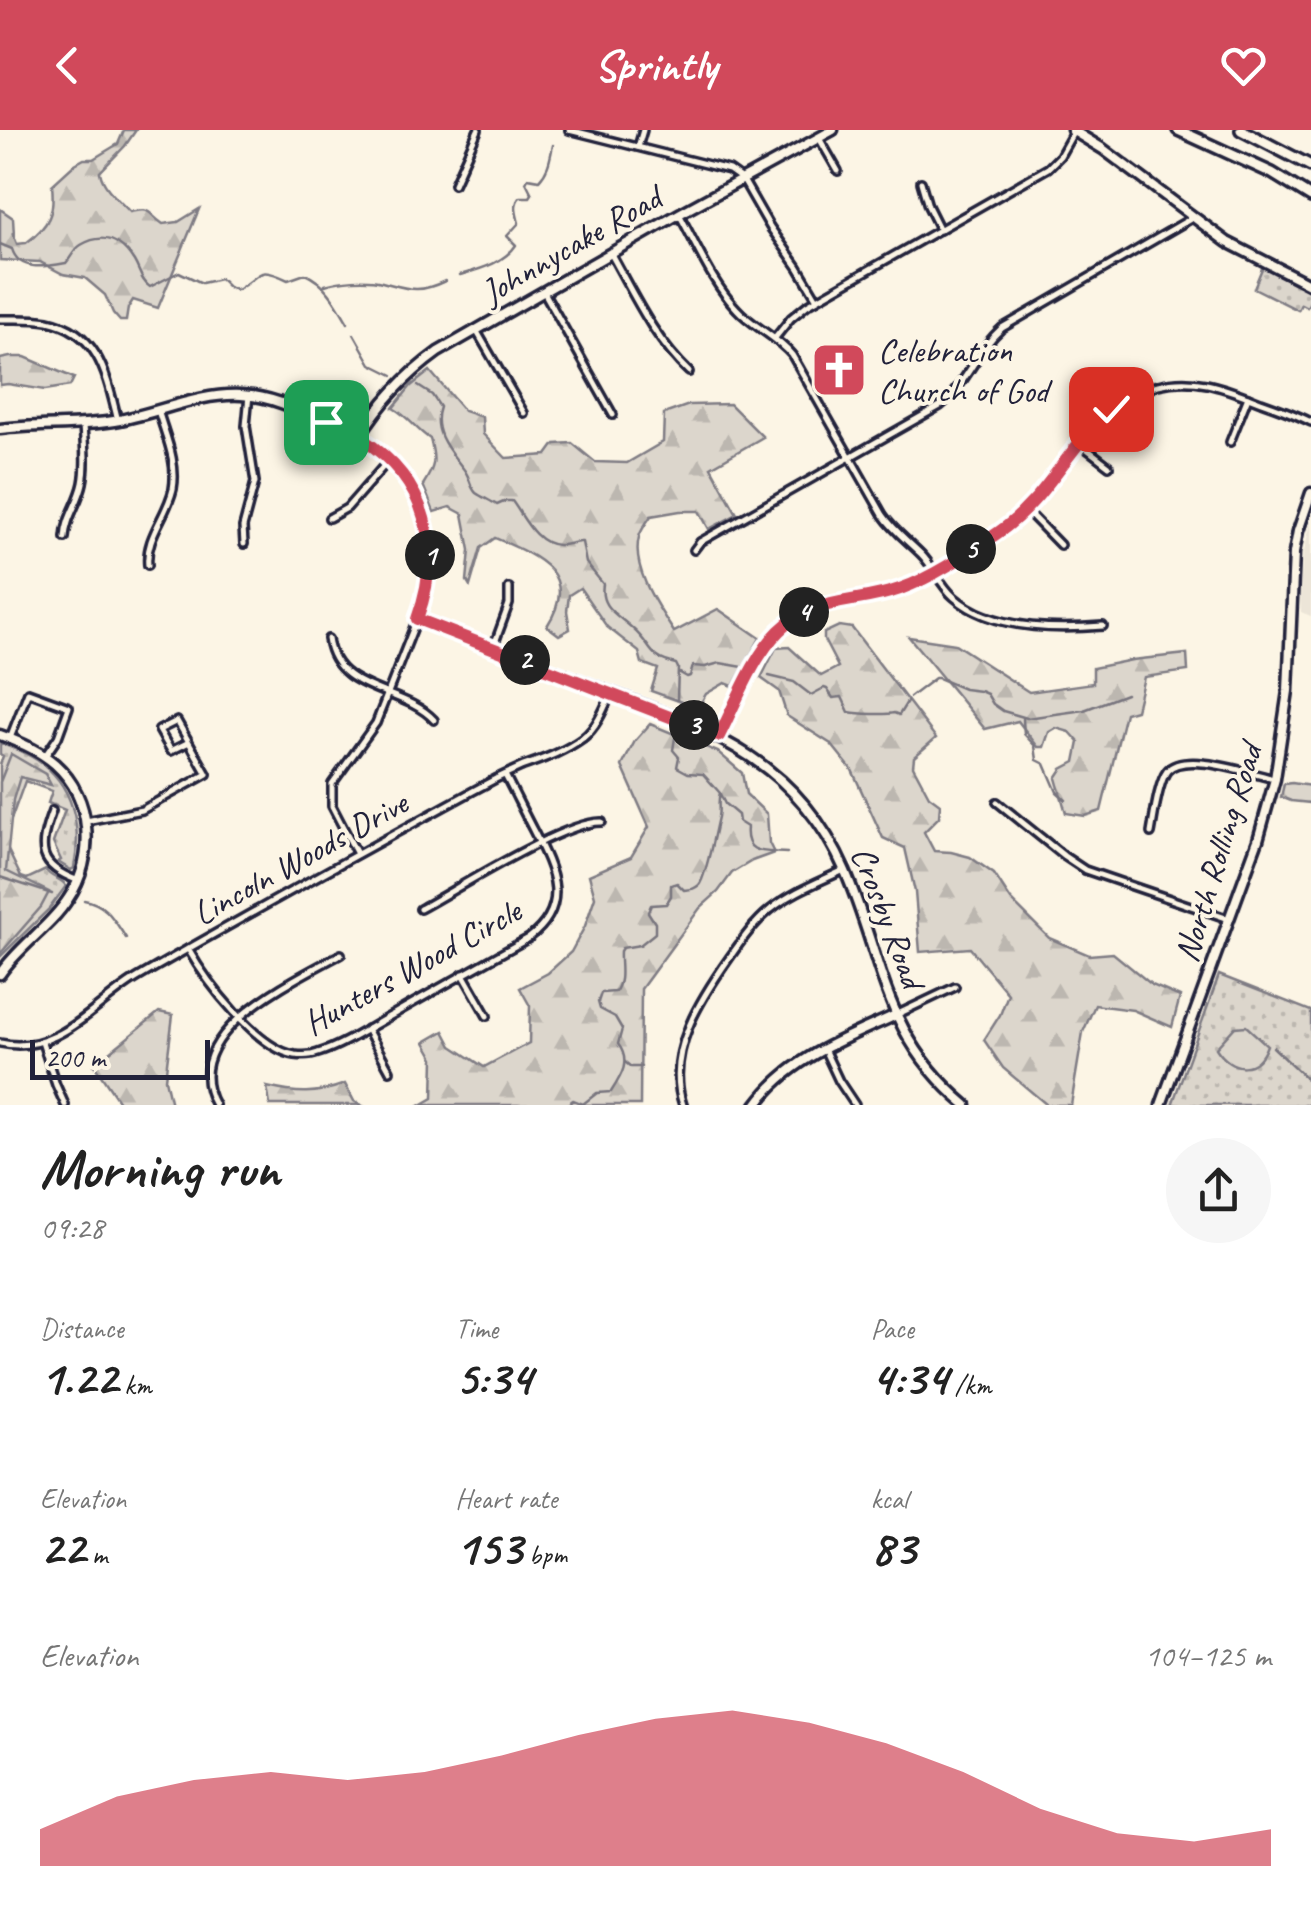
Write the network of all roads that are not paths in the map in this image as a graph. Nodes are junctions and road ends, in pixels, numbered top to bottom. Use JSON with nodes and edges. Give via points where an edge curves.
{"nodes":[{"id":1,"x":478,"y":130,"type":"edge"},
{"id":2,"x":569,"y":130,"type":"edge"},
{"id":3,"x":643,"y":130,"type":"edge"},
{"id":4,"x":833,"y":130,"type":"edge"},
{"id":5,"x":1178,"y":130,"type":"edge"},
{"id":6,"x":1241,"y":130,"type":"edge"},
{"id":7,"x":1073,"y":131,"type":"edge"},
{"id":8,"x":819,"y":138,"type":"junction"},
{"id":9,"x":638,"y":147,"type":"junction"},
{"id":10,"x":1311,"y":166,"type":"edge"},
{"id":11,"x":838,"y":171,"type":"dead end"},
{"id":12,"x":743,"y":180,"type":"junction"},
{"id":13,"x":921,"y":182,"type":"dead end"},
{"id":14,"x":454,"y":184,"type":"dead end"},
{"id":15,"x":1311,"y":197,"type":"edge"},
{"id":16,"x":679,"y":214,"type":"junction"},
{"id":17,"x":1192,"y":218,"type":"junction"},
{"id":18,"x":940,"y":230,"type":"junction"},
{"id":19,"x":611,"y":254,"type":"junction"},
{"id":20,"x":1311,"y":285,"type":"edge"},
{"id":21,"x":544,"y":292,"type":"junction"},
{"id":22,"x":817,"y":299,"type":"junction"},
{"id":23,"x":0,"y":319,"type":"edge"},
{"id":24,"x":476,"y":330,"type":"junction"},
{"id":25,"x":776,"y":338,"type":"junction"},
{"id":26,"x":689,"y":372,"type":"dead end"},
{"id":27,"x":248,"y":395,"type":"junction"},
{"id":28,"x":1248,"y":397,"type":"junction"},
{"id":29,"x":158,"y":410,"type":"junction"},
{"id":30,"x":524,"y":413,"type":"dead end"},
{"id":31,"x":613,"y":415,"type":"dead end"},
{"id":32,"x":118,"y":420,"type":"junction"},
{"id":33,"x":1311,"y":422,"type":"edge"},
{"id":34,"x":83,"y":425,"type":"junction"},
{"id":35,"x":0,"y":428,"type":"edge"},
{"id":36,"x":359,"y":437,"type":"junction"},
{"id":37,"x":1078,"y":442,"type":"junction"},
{"id":38,"x":1230,"y":442,"type":"dead end"},
{"id":39,"x":850,"y":456,"type":"junction"},
{"id":40,"x":388,"y":460,"type":"junction"},
{"id":41,"x":1109,"y":466,"type":"dead end"},
{"id":42,"x":1311,"y":493,"type":"edge"},
{"id":43,"x":1026,"y":510,"type":"junction"},
{"id":44,"x":328,"y":518,"type":"dead end"},
{"id":45,"x":65,"y":538,"type":"dead end"},
{"id":46,"x":244,"y":544,"type":"dead end"},
{"id":47,"x":1060,"y":545,"type":"dead end"},
{"id":48,"x":694,"y":550,"type":"dead end"},
{"id":49,"x":148,"y":565,"type":"dead end"},
{"id":50,"x":934,"y":572,"type":"junction"},
{"id":51,"x":508,"y":588,"type":"dead end"},
{"id":52,"x":417,"y":619,"type":"junction"},
{"id":53,"x":1103,"y":626,"type":"dead end"},
{"id":54,"x":328,"y":639,"type":"dead end"},
{"id":55,"x":493,"y":648,"type":"junction"},
{"id":56,"x":611,"y":693,"type":"junction"},
{"id":57,"x":388,"y":695,"type":"junction"},
{"id":58,"x":434,"y":720,"type":"dead end"},
{"id":59,"x":0,"y":735,"type":"edge"},
{"id":60,"x":719,"y":736,"type":"junction"},
{"id":61,"x":10,"y":738,"type":"junction"},
{"id":62,"x":189,"y":742,"type":"junction"},
{"id":63,"x":45,"y":756,"type":"junction"},
{"id":64,"x":505,"y":774,"type":"junction"},
{"id":65,"x":1275,"y":779,"type":"junction"},
{"id":66,"x":997,"y":802,"type":"dead end"},
{"id":67,"x":52,"y":811,"type":"dead end"},
{"id":68,"x":86,"y":821,"type":"junction"},
{"id":69,"x":602,"y":822,"type":"dead end"},
{"id":70,"x":1151,"y":833,"type":"dead end"},
{"id":71,"x":540,"y":844,"type":"junction"},
{"id":72,"x":357,"y":854,"type":"junction"},
{"id":73,"x":844,"y":870,"type":"junction"},
{"id":74,"x":79,"y":881,"type":"junction"},
{"id":75,"x":420,"y":910,"type":"dead end"},
{"id":76,"x":1229,"y":919,"type":"junction"},
{"id":77,"x":188,"y":949,"type":"junction"},
{"id":78,"x":341,"y":954,"type":"dead end"},
{"id":79,"x":0,"y":974,"type":"edge"},
{"id":80,"x":464,"y":974,"type":"junction"},
{"id":81,"x":956,"y":987,"type":"dead end"},
{"id":82,"x":896,"y":1015,"type":"junction"},
{"id":83,"x":488,"y":1016,"type":"dead end"},
{"id":84,"x":241,"y":1017,"type":"junction"},
{"id":85,"x":367,"y":1029,"type":"junction"},
{"id":86,"x":42,"y":1042,"type":"junction"},
{"id":87,"x":0,"y":1044,"type":"edge"},
{"id":88,"x":824,"y":1049,"type":"junction"},
{"id":89,"x":390,"y":1070,"type":"dead end"},
{"id":90,"x":65,"y":1105,"type":"edge"},
{"id":91,"x":215,"y":1105,"type":"edge"},
{"id":92,"x":683,"y":1105,"type":"edge"},
{"id":93,"x":756,"y":1105,"type":"edge"},
{"id":94,"x":855,"y":1105,"type":"edge"},
{"id":95,"x":966,"y":1105,"type":"edge"},
{"id":96,"x":1161,"y":1105,"type":"edge"}],
"edges":[{"from":1,"to":14,"type":"street"},
{"from":2,"to":9,"type":"street"},
{"from":3,"to":9,"type":"street"},
{"from":4,"to":8,"type":"street","name":"Johnnycake Road"},
{"from":5,"to":15,"type":"highway"},
{"from":6,"to":10,"type":"highway"},
{"from":7,"to":17,"type":"street"},
{"from":7,"to":18,"type":"street","via":[[1048,168]]},
{"from":8,"to":11,"type":"street"},
{"from":8,"to":12,"type":"street","name":"Johnnycake Road"},
{"from":9,"to":12,"type":"street","via":[[729,170]]},
{"from":12,"to":16,"type":"street","name":"Johnnycake Road"},
{"from":12,"to":22,"type":"street"},
{"from":13,"to":18,"type":"street"},
{"from":16,"to":19,"type":"street","name":"Johnnycake Road"},
{"from":16,"to":25,"type":"street","via":[[727,298]]},
{"from":17,"to":20,"type":"street"},
{"from":17,"to":39,"type":"street","via":[[1013,320],[940,406]]},
{"from":18,"to":22,"type":"street"},
{"from":19,"to":21,"type":"street","name":"Johnnycake Road"},
{"from":19,"to":26,"type":"street","via":[[656,335]]},
{"from":21,"to":24,"type":"street","name":"Johnnycake Road"},
{"from":21,"to":31,"type":"street"},
{"from":22,"to":25,"type":"street"},
{"from":23,"to":32,"type":"street","via":[[48,321],[80,336],[102,365]]},
{"from":24,"to":30,"type":"street"},
{"from":24,"to":36,"type":"street","name":"Johnnycake Road","via":[[408,376]]},
{"from":25,"to":39,"type":"street"},
{"from":27,"to":29,"type":"street"},
{"from":27,"to":36,"type":"street"},
{"from":27,"to":46,"type":"street","via":[[255,482]]},
{"from":28,"to":33,"type":"street"},
{"from":28,"to":37,"type":"street","via":[[1196,381],[1158,385],[1111,409]]},
{"from":28,"to":38,"type":"street"},
{"from":29,"to":32,"type":"street"},
{"from":29,"to":49,"type":"street","via":[[174,476]]},
{"from":32,"to":34,"type":"street"},
{"from":34,"to":35,"type":"street"},
{"from":34,"to":45,"type":"street","via":[[84,478]]},
{"from":36,"to":40,"type":"street"},
{"from":37,"to":41,"type":"street"},
{"from":37,"to":43,"type":"street"},
{"from":39,"to":48,"type":"street"},
{"from":39,"to":50,"type":"street","via":[[892,528]]},
{"from":40,"to":44,"type":"street","via":[[347,508]]},
{"from":40,"to":52,"type":"street","via":[[416,496],[428,532],[430,575]]},
{"from":42,"to":65,"type":"street","name":"North Rolling Road","via":[[1294,552],[1288,691]]},
{"from":43,"to":47,"type":"street"},
{"from":43,"to":50,"type":"street"},
{"from":50,"to":53,"type":"street","via":[[957,600],[988,616],[1050,629]]},
{"from":50,"to":60,"type":"street","via":[[900,589],[832,602],[790,621],[761,654]]},
{"from":51,"to":55,"type":"street"},
{"from":52,"to":55,"type":"street","name":"Crosby Road"},
{"from":52,"to":57,"type":"street"},
{"from":54,"to":57,"type":"street","via":[[352,676]]},
{"from":55,"to":56,"type":"street","name":"Crosby Road"},
{"from":56,"to":60,"type":"street","name":"Crosby Road"},
{"from":56,"to":64,"type":"street","name":"Lincoln Woods Drive","via":[[579,741]]},
{"from":57,"to":58,"type":"street"},
{"from":57,"to":72,"type":"street","via":[[370,735],[332,784],[332,806]]},
{"from":59,"to":61,"type":"street"},
{"from":60,"to":73,"type":"street","name":"Crosby Road","via":[[794,793]]},
{"from":61,"to":63,"type":"street"},
{"from":61,"to":63,"type":"street","via":[[28,692],[69,707]]},
{"from":62,"to":62,"type":"street","via":[[177,720],[159,730],[171,752]]},
{"from":62,"to":68,"type":"street","via":[[207,774],[142,810]]},
{"from":63,"to":68,"type":"street","via":[[72,786]]},
{"from":64,"to":71,"type":"street","name":"Hunters Wood Circle"},
{"from":64,"to":72,"type":"street","name":"Lincoln Woods Drive"},
{"from":65,"to":70,"type":"street","via":[[1178,763],[1164,776]]},
{"from":65,"to":76,"type":"street","name":"North Rolling Road"},
{"from":66,"to":76,"type":"street","via":[[1086,870]]},
{"from":67,"to":74,"type":"street","via":[[43,849],[55,872]]},
{"from":68,"to":74,"type":"street"},
{"from":69,"to":71,"type":"street"},
{"from":71,"to":75,"type":"street"},
{"from":71,"to":80,"type":"street","name":"Hunters Wood Circle","via":[[555,884],[550,914],[529,938]]},
{"from":72,"to":77,"type":"street","name":"Lincoln Woods Drive"},
{"from":73,"to":82,"type":"street","name":"Crosby Road"},
{"from":73,"to":92,"type":"street","via":[[768,911],[708,987],[682,1053]]},
{"from":74,"to":79,"type":"street"},
{"from":76,"to":96,"type":"street","name":"North Rolling Road"},
{"from":77,"to":84,"type":"street","name":"Hunters Wood Circle","via":[[210,986]]},
{"from":77,"to":86,"type":"street","name":"Lincoln Woods Drive"},
{"from":78,"to":84,"type":"street"},
{"from":80,"to":83,"type":"street"},
{"from":80,"to":85,"type":"street","name":"Hunters Wood Circle"},
{"from":81,"to":82,"type":"street"},
{"from":82,"to":88,"type":"street"},
{"from":82,"to":95,"type":"street","name":"Crosby Road","via":[[928,1067]]},
{"from":84,"to":85,"type":"street","name":"Hunters Wood Circle","via":[[274,1048],[299,1056]]},
{"from":84,"to":91,"type":"street","via":[[209,1061]]},
{"from":85,"to":89,"type":"street"},
{"from":86,"to":87,"type":"street","name":"Lincoln Woods Drive"},
{"from":86,"to":90,"type":"street"},
{"from":88,"to":93,"type":"street","via":[[791,1067]]},
{"from":88,"to":94,"type":"street"}]}
